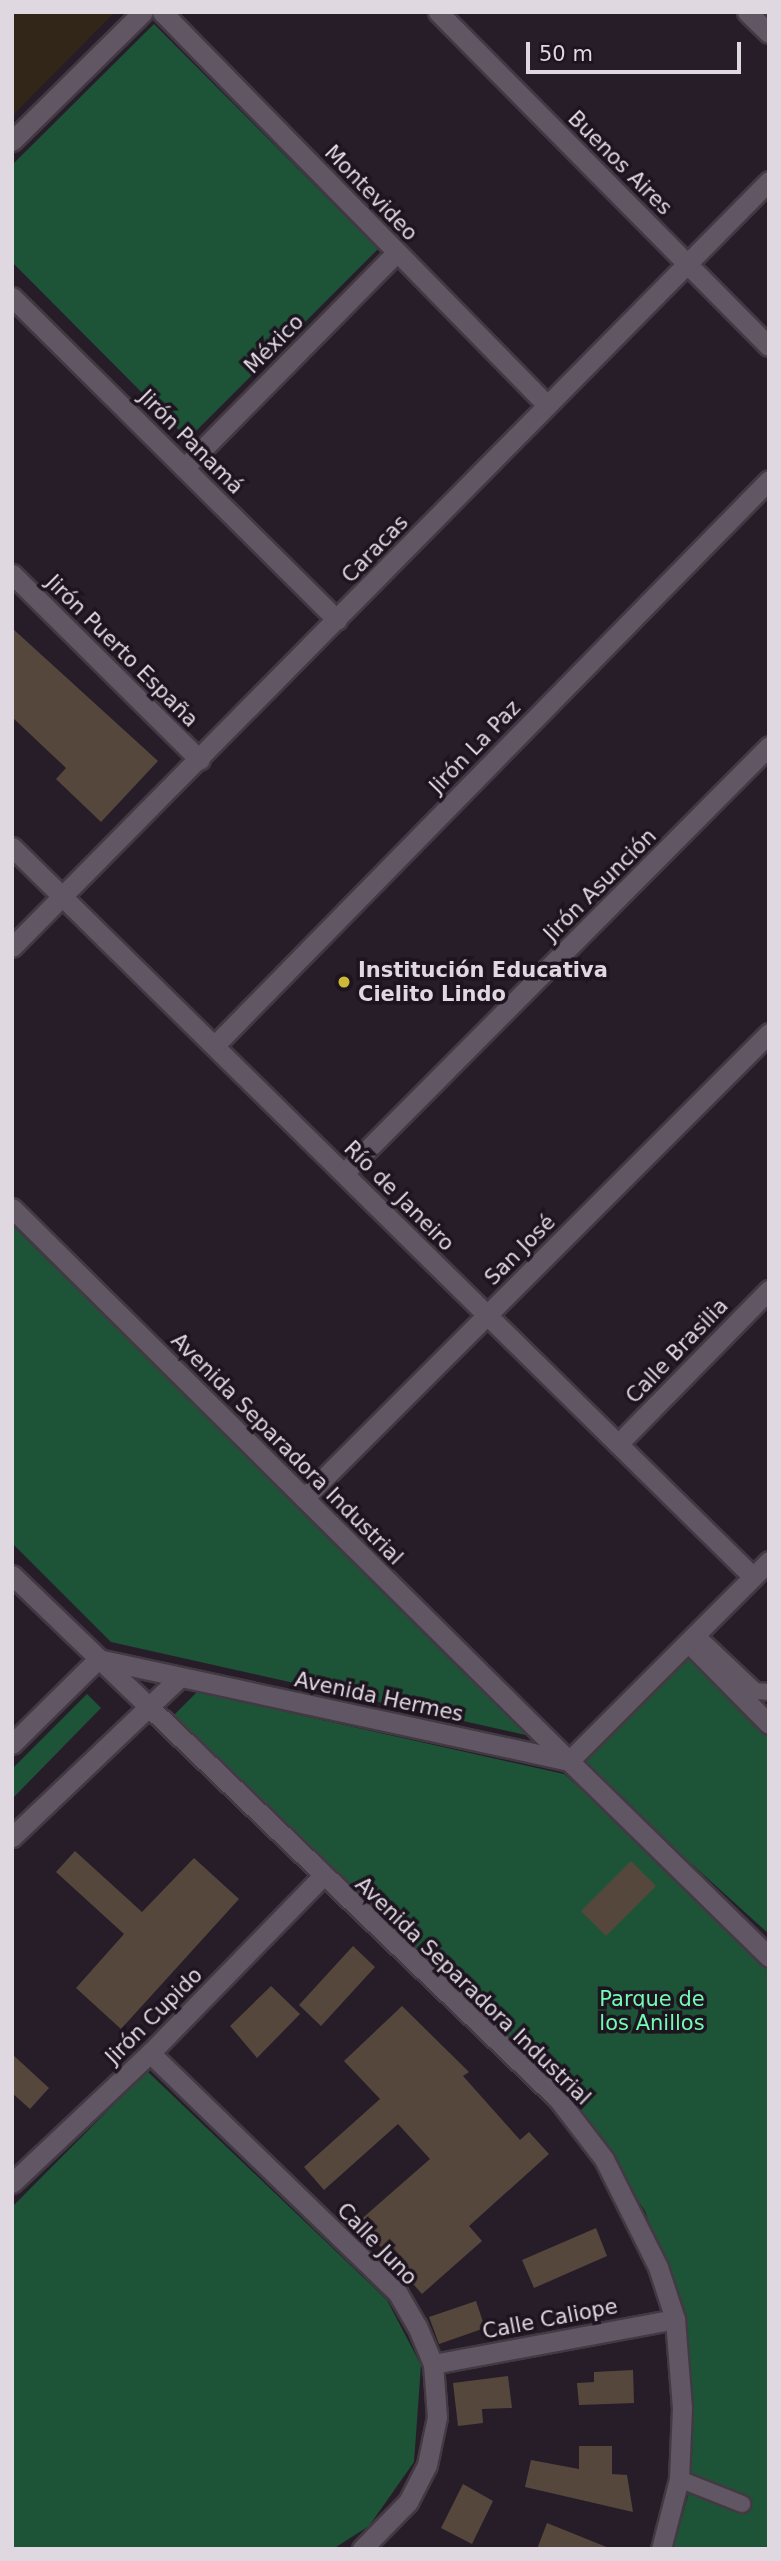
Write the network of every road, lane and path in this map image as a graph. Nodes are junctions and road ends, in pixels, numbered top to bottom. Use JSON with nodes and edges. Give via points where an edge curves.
{"nodes":[{"id":1,"x":144,"y":12,"type":"edge"},
{"id":2,"x":162,"y":12,"type":"edge"},
{"id":3,"x":438,"y":12,"type":"edge"},
{"id":4,"x":747,"y":12,"type":"edge"},
{"id":5,"x":769,"y":33,"type":"edge"},
{"id":6,"x":12,"y":141,"type":"edge"},
{"id":7,"x":769,"y":181,"type":"edge"},
{"id":8,"x":397,"y":252,"type":"junction"},
{"id":9,"x":687,"y":264,"type":"junction"},
{"id":10,"x":12,"y":297,"type":"edge"},
{"id":11,"x":769,"y":346,"type":"edge"},
{"id":12,"x":547,"y":405,"type":"junction"},
{"id":13,"x":184,"y":468,"type":"junction"},
{"id":14,"x":769,"y":480,"type":"edge"},
{"id":15,"x":12,"y":574,"type":"edge"},
{"id":16,"x":337,"y":620,"type":"junction"},
{"id":17,"x":769,"y":746,"type":"edge"},
{"id":18,"x":200,"y":760,"type":"junction"},
{"id":19,"x":12,"y":847,"type":"edge"},
{"id":20,"x":61,"y":896,"type":"junction"},
{"id":21,"x":12,"y":947,"type":"edge"},
{"id":22,"x":769,"y":1033,"type":"edge"},
{"id":23,"x":215,"y":1045,"type":"junction"},
{"id":24,"x":344,"y":1173,"type":"junction"},
{"id":25,"x":12,"y":1208,"type":"edge"},
{"id":26,"x":769,"y":1290,"type":"edge"},
{"id":27,"x":487,"y":1315,"type":"junction"},
{"id":28,"x":618,"y":1444,"type":"junction"},
{"id":29,"x":304,"y":1498,"type":"junction"},
{"id":30,"x":769,"y":1561,"type":"edge"},
{"id":31,"x":12,"y":1575,"type":"edge"},
{"id":32,"x":753,"y":1577,"type":"junction"},
{"id":33,"x":692,"y":1638,"type":"junction"},
{"id":34,"x":98,"y":1659,"type":"junction"},
{"id":35,"x":180,"y":1677,"type":"junction"},
{"id":36,"x":769,"y":1692,"type":"edge"},
{"id":37,"x":147,"y":1705,"type":"junction"},
{"id":38,"x":769,"y":1724,"type":"edge"},
{"id":39,"x":12,"y":1744,"type":"edge"},
{"id":40,"x":569,"y":1761,"type":"junction"},
{"id":41,"x":12,"y":1836,"type":"edge"},
{"id":42,"x":323,"y":1876,"type":"junction"},
{"id":43,"x":769,"y":1957,"type":"edge"},
{"id":44,"x":150,"y":2053,"type":"junction"},
{"id":45,"x":12,"y":2183,"type":"edge"},
{"id":46,"x":676,"y":2319,"type":"junction"},
{"id":47,"x":433,"y":2364,"type":"junction"},
{"id":48,"x":679,"y":2479,"type":"junction"},
{"id":49,"x":742,"y":2504,"type":"dead end"},
{"id":50,"x":362,"y":2549,"type":"edge"},
{"id":51,"x":661,"y":2549,"type":"edge"}],
"edges":[{"from":1,"to":6,"type":"street"},
{"from":2,"to":8,"type":"street","name":"Montevideo"},
{"from":3,"to":9,"type":"street","name":"Buenos Aires"},
{"from":4,"to":5,"type":"street"},
{"from":7,"to":9,"type":"street","name":"Caracas"},
{"from":8,"to":12,"type":"street","name":"Montevideo"},
{"from":8,"to":13,"type":"street","name":"México"},
{"from":9,"to":11,"type":"street","name":"Buenos Aires"},
{"from":9,"to":12,"type":"street","name":"Caracas"},
{"from":10,"to":13,"type":"street","name":"Jirón Panamá"},
{"from":12,"to":16,"type":"street","name":"Caracas"},
{"from":13,"to":16,"type":"street","name":"Jirón Panamá"},
{"from":14,"to":23,"type":"street","name":"Jirón La Paz"},
{"from":15,"to":18,"type":"street","name":"Jirón Puerto España"},
{"from":16,"to":18,"type":"street","name":"Caracas"},
{"from":17,"to":24,"type":"street","name":"Jirón Asunción"},
{"from":18,"to":20,"type":"street","name":"Caracas"},
{"from":19,"to":20,"type":"street","name":"Río de Janeiro"},
{"from":20,"to":21,"type":"street","name":"Caracas"},
{"from":20,"to":23,"type":"street","name":"Río de Janeiro"},
{"from":22,"to":27,"type":"street","name":"San José"},
{"from":23,"to":24,"type":"street","name":"Río de Janeiro"},
{"from":24,"to":27,"type":"street","name":"Río de Janeiro"},
{"from":25,"to":29,"type":"street","name":"Avenida Separadora Industrial"},
{"from":26,"to":28,"type":"street","name":"Calle Brasilia"},
{"from":27,"to":28,"type":"street","name":"Río de Janeiro"},
{"from":27,"to":29,"type":"street","name":"San José"},
{"from":28,"to":32,"type":"street","name":"Río de Janeiro"},
{"from":29,"to":40,"type":"street","name":"Avenida Separadora Industrial"},
{"from":30,"to":32,"type":"street"},
{"from":31,"to":34,"type":"street","name":"Avenida Separadora Industrial"},
{"from":32,"to":33,"type":"street"},
{"from":33,"to":36,"type":"lane","via":[[755,1691]]},
{"from":33,"to":38,"type":"street"},
{"from":33,"to":40,"type":"street"},
{"from":34,"to":35,"type":"street","name":"Avenida Hermes"},
{"from":34,"to":37,"type":"street","name":"Avenida Separadora Industrial"},
{"from":34,"to":39,"type":"street"},
{"from":35,"to":37,"type":"street"},
{"from":35,"to":40,"type":"street","name":"Avenida Hermes"},
{"from":37,"to":41,"type":"street"},
{"from":37,"to":42,"type":"street","name":"Avenida Separadora Industrial"},
{"from":40,"to":43,"type":"street","name":"Avenida Separadora Industrial"},
{"from":42,"to":44,"type":"street","name":"Jirón Cupido"},
{"from":42,"to":46,"type":"street","name":"Avenida Separadora Industrial","via":[[558,2099],[604,2159],[635,2217]]},
{"from":44,"to":45,"type":"street","name":"Jirón Cupido"},
{"from":44,"to":47,"type":"street","name":"Calle Juno","via":[[397,2292]]},
{"from":46,"to":47,"type":"street","name":"Calle Caliope"},
{"from":46,"to":48,"type":"street","name":"Avenida Separadora Industrial","via":[[682,2408]]},
{"from":47,"to":50,"type":"street","name":"Calle Juno","via":[[437,2417],[427,2465],[408,2502]]},
{"from":48,"to":49,"type":"lane"},
{"from":48,"to":51,"type":"street","name":"Avenida Separadora Industrial"}]}
